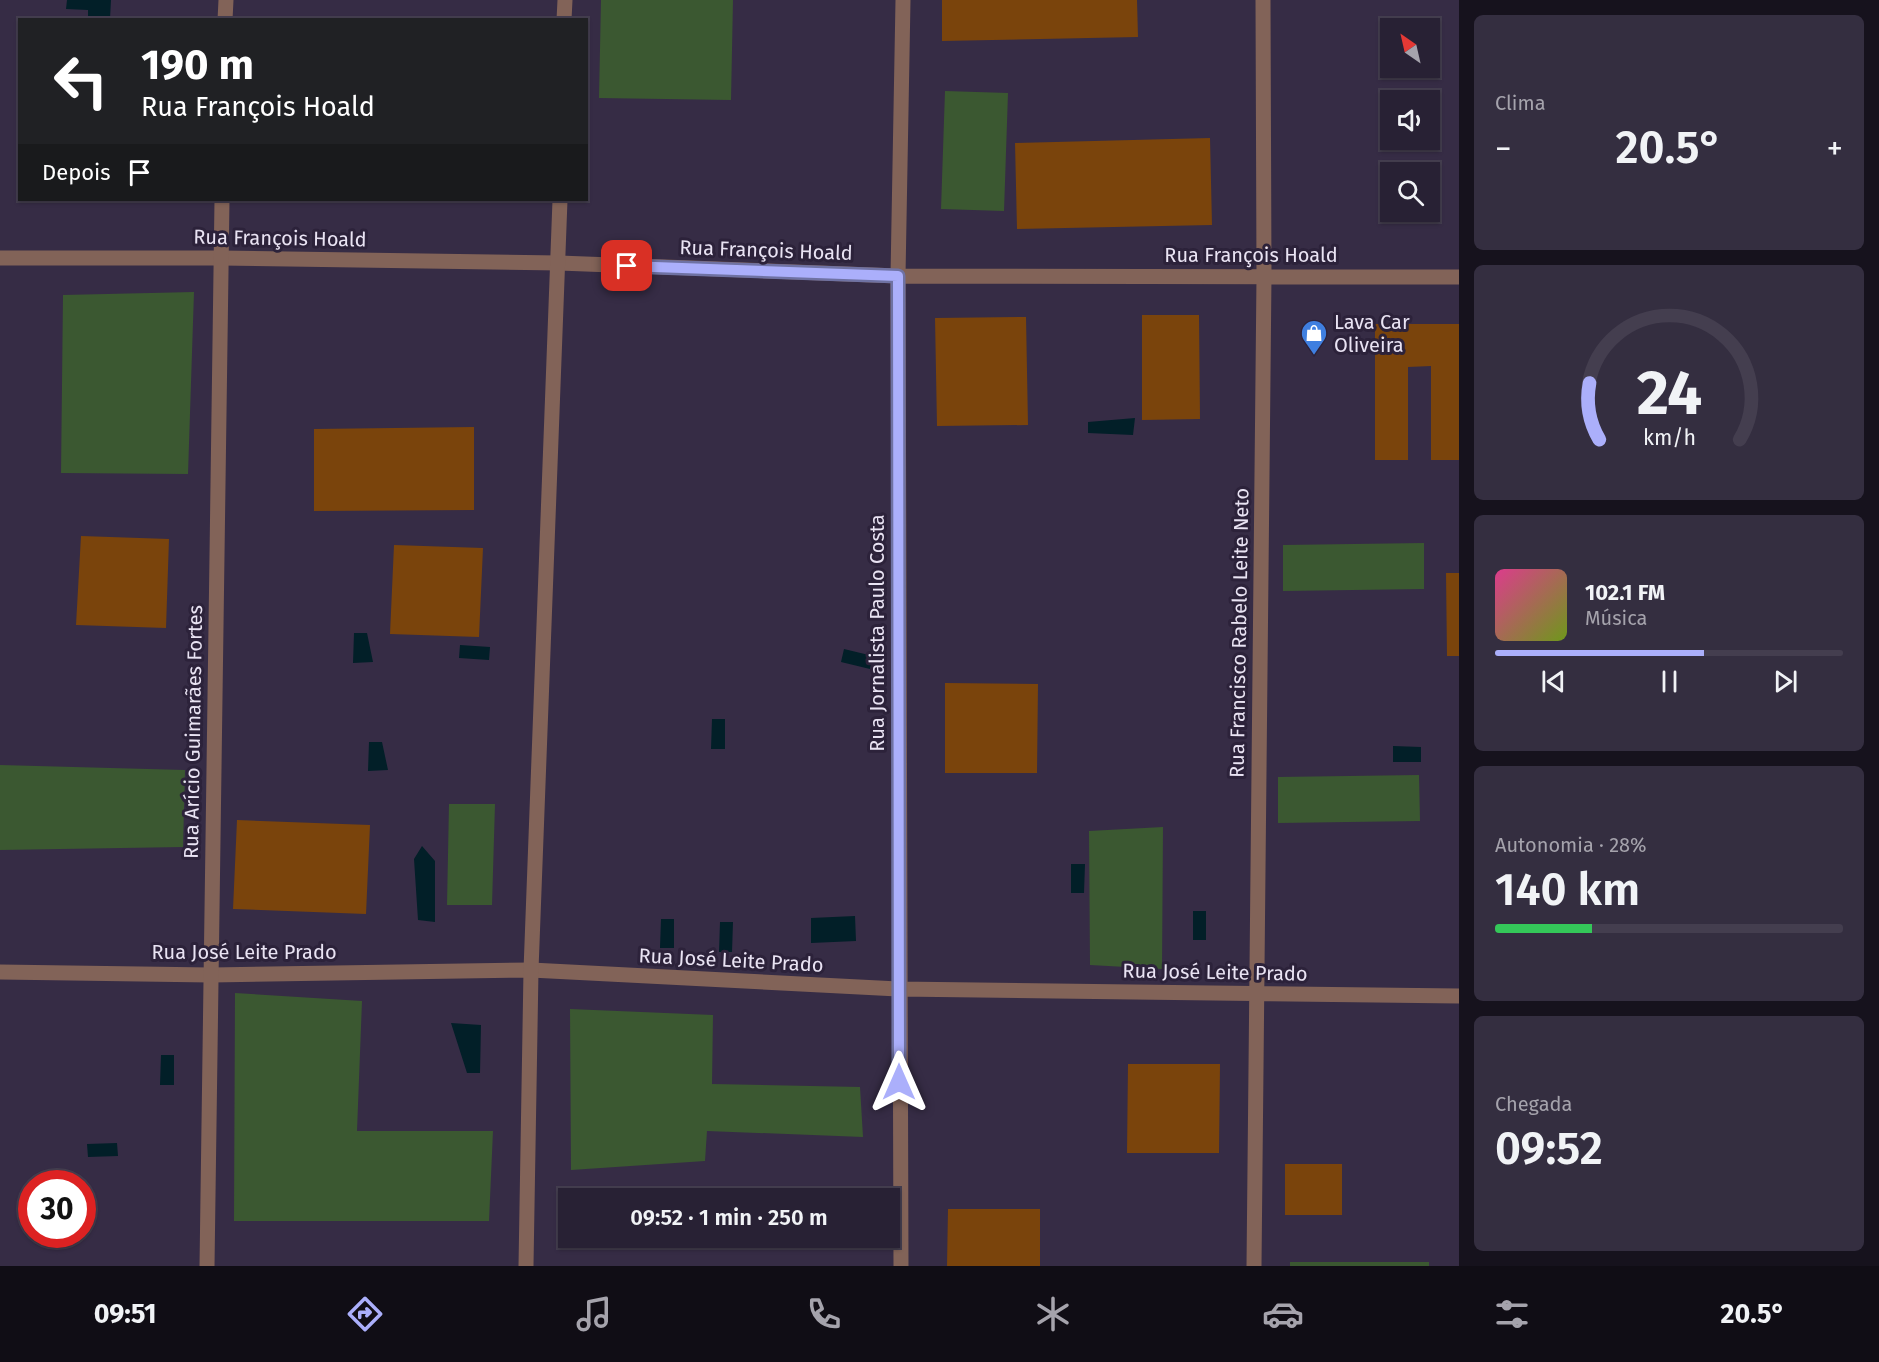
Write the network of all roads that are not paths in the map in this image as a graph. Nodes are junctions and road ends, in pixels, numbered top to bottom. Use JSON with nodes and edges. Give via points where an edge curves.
{"nodes":[{"id":1,"x":226,"y":0,"type":"edge"},
{"id":2,"x":565,"y":0,"type":"edge"},
{"id":3,"x":903,"y":0,"type":"edge"},
{"id":4,"x":1263,"y":0,"type":"edge"},
{"id":5,"x":225,"y":18,"type":"edge"},
{"id":6,"x":564,"y":18,"type":"edge"},
{"id":7,"x":222,"y":201,"type":"edge"},
{"id":8,"x":560,"y":201,"type":"edge"},
{"id":9,"x":0,"y":258,"type":"edge"},
{"id":10,"x":221,"y":258,"type":"junction"},
{"id":11,"x":559,"y":263,"type":"junction"},
{"id":12,"x":898,"y":276,"type":"junction"},
{"id":13,"x":1264,"y":276,"type":"junction"},
{"id":14,"x":1459,"y":278,"type":"edge"},
{"id":15,"x":531,"y":970,"type":"junction"},
{"id":16,"x":0,"y":972,"type":"edge"},
{"id":17,"x":211,"y":975,"type":"junction"},
{"id":18,"x":898,"y":989,"type":"junction"},
{"id":19,"x":1256,"y":993,"type":"junction"},
{"id":20,"x":1459,"y":996,"type":"edge"},
{"id":21,"x":207,"y":1266,"type":"edge"},
{"id":22,"x":526,"y":1266,"type":"edge"},
{"id":23,"x":901,"y":1266,"type":"edge"},
{"id":24,"x":1254,"y":1266,"type":"edge"}],
"edges":[{"from":1,"to":5,"type":"street"},
{"from":2,"to":6,"type":"street"},
{"from":3,"to":12,"type":"street","name":"Rua Jornalista Paulo Costa"},
{"from":4,"to":13,"type":"street","name":"Rua Francisco Rabelo Leite Neto"},
{"from":7,"to":10,"type":"street","name":"Rua Arício Guimarães Fortes"},
{"from":8,"to":11,"type":"street"},
{"from":9,"to":10,"type":"street","name":"Rua François Hoald"},
{"from":10,"to":11,"type":"street","name":"Rua François Hoald"},
{"from":10,"to":17,"type":"street","name":"Rua Arício Guimarães Fortes"},
{"from":11,"to":12,"type":"street","name":"Rua François Hoald"},
{"from":11,"to":15,"type":"street"},
{"from":12,"to":13,"type":"street","name":"Rua François Hoald"},
{"from":12,"to":18,"type":"street","name":"Rua Jornalista Paulo Costa"},
{"from":13,"to":14,"type":"street","name":"Rua François Hoald"},
{"from":13,"to":19,"type":"street","name":"Rua Francisco Rabelo Leite Neto"},
{"from":15,"to":17,"type":"street","name":"Rua José Leite Prado"},
{"from":15,"to":18,"type":"street","name":"Rua José Leite Prado"},
{"from":15,"to":22,"type":"street"},
{"from":16,"to":17,"type":"street","name":"Rua José Leite Prado"},
{"from":17,"to":21,"type":"street","name":"Rua Arício Guimarães Fortes"},
{"from":18,"to":19,"type":"street","name":"Rua José Leite Prado"},
{"from":18,"to":23,"type":"street","name":"Rua Jornalista Paulo Costa"},
{"from":19,"to":20,"type":"street","name":"Rua José Leite Prado"},
{"from":19,"to":24,"type":"street","name":"Rua Francisco Rabelo Leite Neto"}]}
